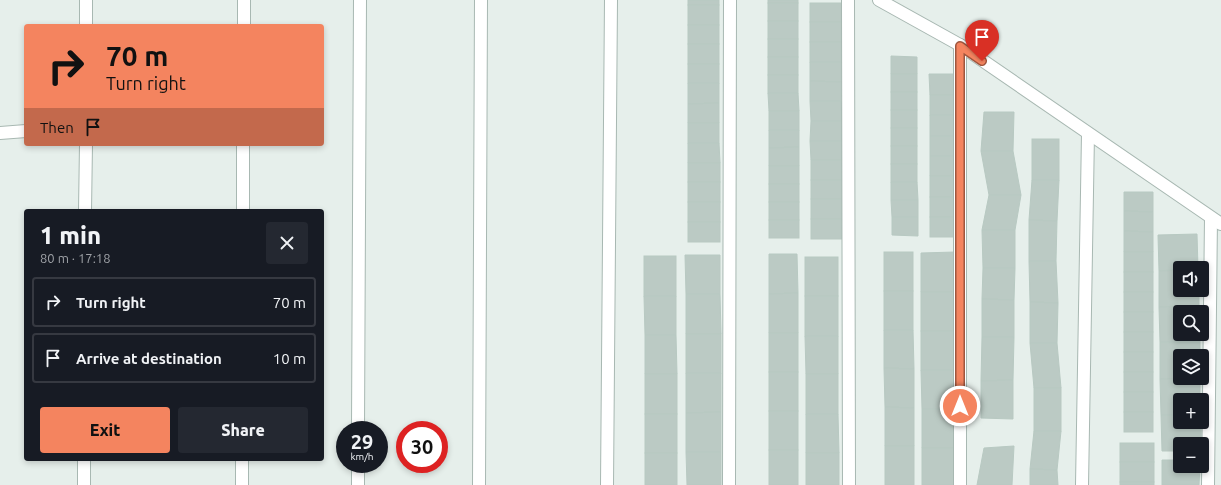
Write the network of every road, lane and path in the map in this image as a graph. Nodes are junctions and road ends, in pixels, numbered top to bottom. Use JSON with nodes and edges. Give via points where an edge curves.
{"nodes":[{"id":1,"x":86,"y":0,"type":"edge"},
{"id":2,"x":244,"y":0,"type":"edge"},
{"id":3,"x":360,"y":0,"type":"edge"},
{"id":4,"x":481,"y":0,"type":"edge"},
{"id":5,"x":611,"y":0,"type":"edge"},
{"id":6,"x":730,"y":0,"type":"edge"},
{"id":7,"x":848,"y":0,"type":"edge"},
{"id":8,"x":879,"y":0,"type":"edge"},
{"id":9,"x":86,"y":24,"type":"edge"},
{"id":10,"x":244,"y":24,"type":"edge"},
{"id":11,"x":960,"y":46,"type":"junction"},
{"id":12,"x":24,"y":131,"type":"edge"},
{"id":13,"x":0,"y":132,"type":"edge"},
{"id":14,"x":1088,"y":134,"type":"junction"},
{"id":15,"x":86,"y":146,"type":"edge"},
{"id":16,"x":244,"y":146,"type":"edge"},
{"id":17,"x":85,"y":209,"type":"edge"},
{"id":18,"x":243,"y":209,"type":"edge"},
{"id":19,"x":1216,"y":221,"type":"edge"},
{"id":20,"x":358,"y":421,"type":"edge"},
{"id":21,"x":84,"y":461,"type":"edge"},
{"id":22,"x":242,"y":461,"type":"edge"},
{"id":23,"x":358,"y":473,"type":"edge"},
{"id":24,"x":84,"y":485,"type":"edge"},
{"id":25,"x":242,"y":485,"type":"edge"},
{"id":26,"x":358,"y":485,"type":"edge"},
{"id":27,"x":479,"y":485,"type":"edge"},
{"id":28,"x":607,"y":485,"type":"edge"},
{"id":29,"x":729,"y":485,"type":"edge"},
{"id":30,"x":849,"y":485,"type":"edge"},
{"id":31,"x":960,"y":485,"type":"edge"},
{"id":32,"x":1082,"y":485,"type":"edge"},
{"id":33,"x":1208,"y":485,"type":"edge"}],
"edges":[{"from":1,"to":9,"type":"street"},
{"from":2,"to":10,"type":"street"},
{"from":3,"to":20,"type":"street"},
{"from":4,"to":27,"type":"street"},
{"from":5,"to":28,"type":"street"},
{"from":6,"to":29,"type":"street"},
{"from":7,"to":30,"type":"street"},
{"from":8,"to":11,"type":"street"},
{"from":11,"to":14,"type":"street"},
{"from":11,"to":31,"type":"street"},
{"from":12,"to":13,"type":"street"},
{"from":14,"to":19,"type":"street"},
{"from":14,"to":32,"type":"street"},
{"from":15,"to":17,"type":"street"},
{"from":16,"to":18,"type":"street"},
{"from":19,"to":33,"type":"street"},
{"from":21,"to":24,"type":"street"},
{"from":22,"to":25,"type":"street"},
{"from":23,"to":26,"type":"street"}]}
